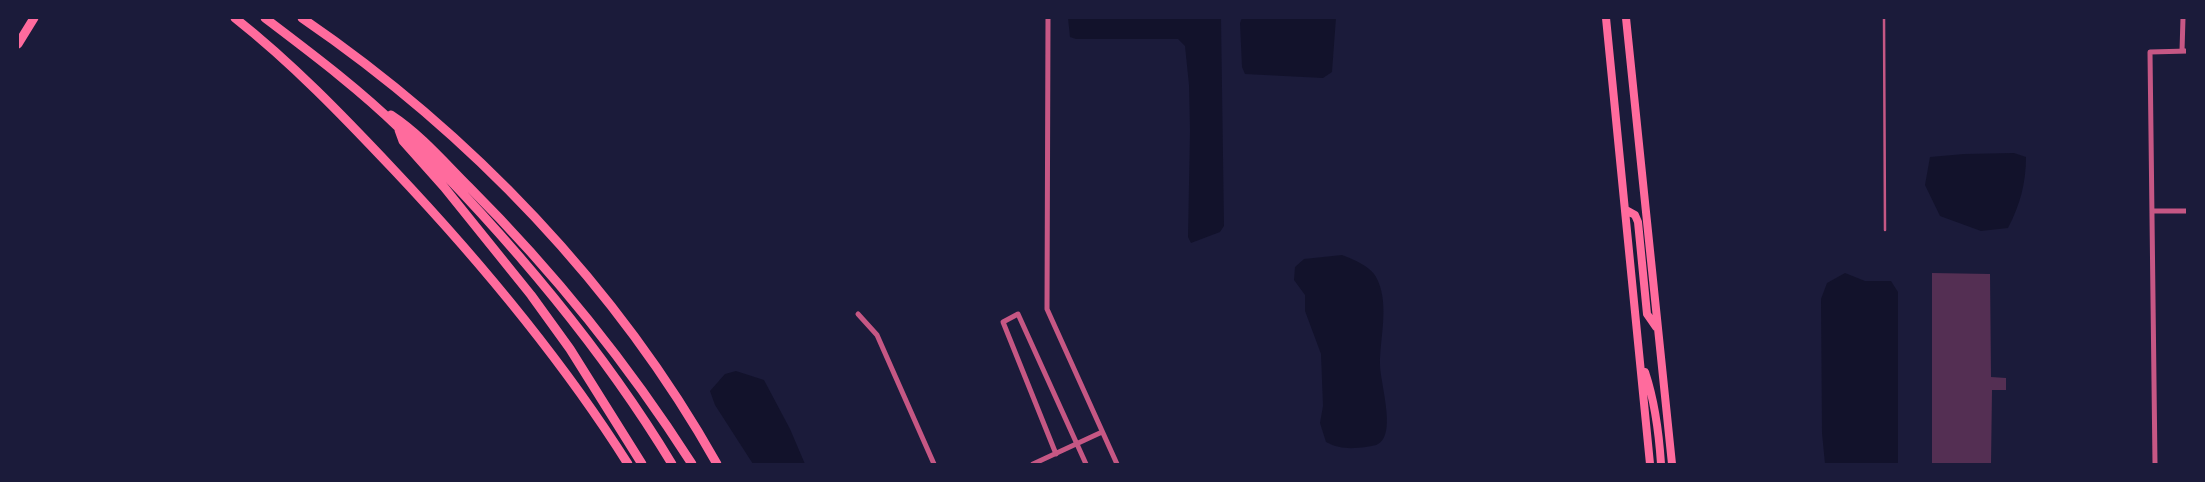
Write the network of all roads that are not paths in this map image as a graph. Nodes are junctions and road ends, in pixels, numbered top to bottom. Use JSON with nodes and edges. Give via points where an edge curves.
{"nodes":[{"id":1,"x":34,"y":18,"type":"edge"},
{"id":2,"x":235,"y":18,"type":"edge"},
{"id":3,"x":265,"y":18,"type":"edge"},
{"id":4,"x":302,"y":18,"type":"edge"},
{"id":5,"x":1048,"y":18,"type":"edge"},
{"id":6,"x":1606,"y":18,"type":"edge"},
{"id":7,"x":1626,"y":18,"type":"edge"},
{"id":8,"x":1884,"y":18,"type":"edge"},
{"id":9,"x":2183,"y":18,"type":"edge"},
{"id":10,"x":18,"y":44,"type":"edge"},
{"id":11,"x":2185,"y":51,"type":"edge"},
{"id":12,"x":369,"y":102,"type":"junction"},
{"id":13,"x":398,"y":128,"type":"junction"},
{"id":14,"x":1626,"y":210,"type":"junction"},
{"id":15,"x":2153,"y":211,"type":"junction"},
{"id":16,"x":2188,"y":211,"type":"edge"},
{"id":17,"x":1885,"y":230,"type":"dead end"},
{"id":18,"x":858,"y":314,"type":"dead end"},
{"id":19,"x":1658,"y":328,"type":"junction"},
{"id":20,"x":1641,"y":361,"type":"junction"},
{"id":21,"x":1102,"y":432,"type":"junction"},
{"id":22,"x":1077,"y":444,"type":"junction"},
{"id":23,"x":1056,"y":454,"type":"junction"},
{"id":24,"x":628,"y":464,"type":"edge"},
{"id":25,"x":642,"y":464,"type":"edge"},
{"id":26,"x":672,"y":464,"type":"edge"},
{"id":27,"x":692,"y":464,"type":"edge"},
{"id":28,"x":717,"y":464,"type":"edge"},
{"id":29,"x":934,"y":464,"type":"edge"},
{"id":30,"x":1033,"y":464,"type":"edge"},
{"id":31,"x":1086,"y":464,"type":"edge"},
{"id":32,"x":1117,"y":464,"type":"edge"},
{"id":33,"x":1650,"y":464,"type":"edge"},
{"id":34,"x":1662,"y":464,"type":"edge"},
{"id":35,"x":1672,"y":464,"type":"edge"},
{"id":36,"x":2155,"y":464,"type":"edge"}],
"edges":[{"from":1,"to":10,"type":"highway"},
{"from":2,"to":24,"type":"highway","via":[[297,71],[462,244],[518,311]]},
{"from":3,"to":12,"type":"highway"},
{"from":4,"to":28,"type":"highway","via":[[412,101],[532,215],[588,279],[640,347]]},
{"from":5,"to":21,"type":"street","via":[[1047,309]]},
{"from":6,"to":14,"type":"main road"},
{"from":7,"to":19,"type":"main road"},
{"from":8,"to":17,"type":"lane"},
{"from":9,"to":11,"type":"street"},
{"from":11,"to":15,"type":"street","via":[[2150,52]]},
{"from":12,"to":13,"type":"highway"},
{"from":12,"to":27,"type":"highway","via":[[409,127],[551,275],[625,364]]},
{"from":13,"to":25,"type":"highway","via":[[403,142],[444,187],[531,295],[570,349]]},
{"from":13,"to":26,"type":"highway","via":[[520,255],[559,302],[620,384]]},
{"from":14,"to":19,"type":"main road","via":[[1635,214],[1638,222],[1647,314]]},
{"from":14,"to":20,"type":"main road"},
{"from":15,"to":16,"type":"street"},
{"from":15,"to":36,"type":"street"},
{"from":18,"to":29,"type":"street","via":[[877,335]]},
{"from":19,"to":35,"type":"main road"},
{"from":20,"to":33,"type":"main road"},
{"from":20,"to":34,"type":"main road","via":[[1650,385]]},
{"from":21,"to":22,"type":"street"},
{"from":21,"to":32,"type":"street"},
{"from":22,"to":23,"type":"street"},
{"from":22,"to":23,"type":"street","via":[[1018,314],[1003,322]]},
{"from":22,"to":31,"type":"street"},
{"from":23,"to":30,"type":"street"}]}
